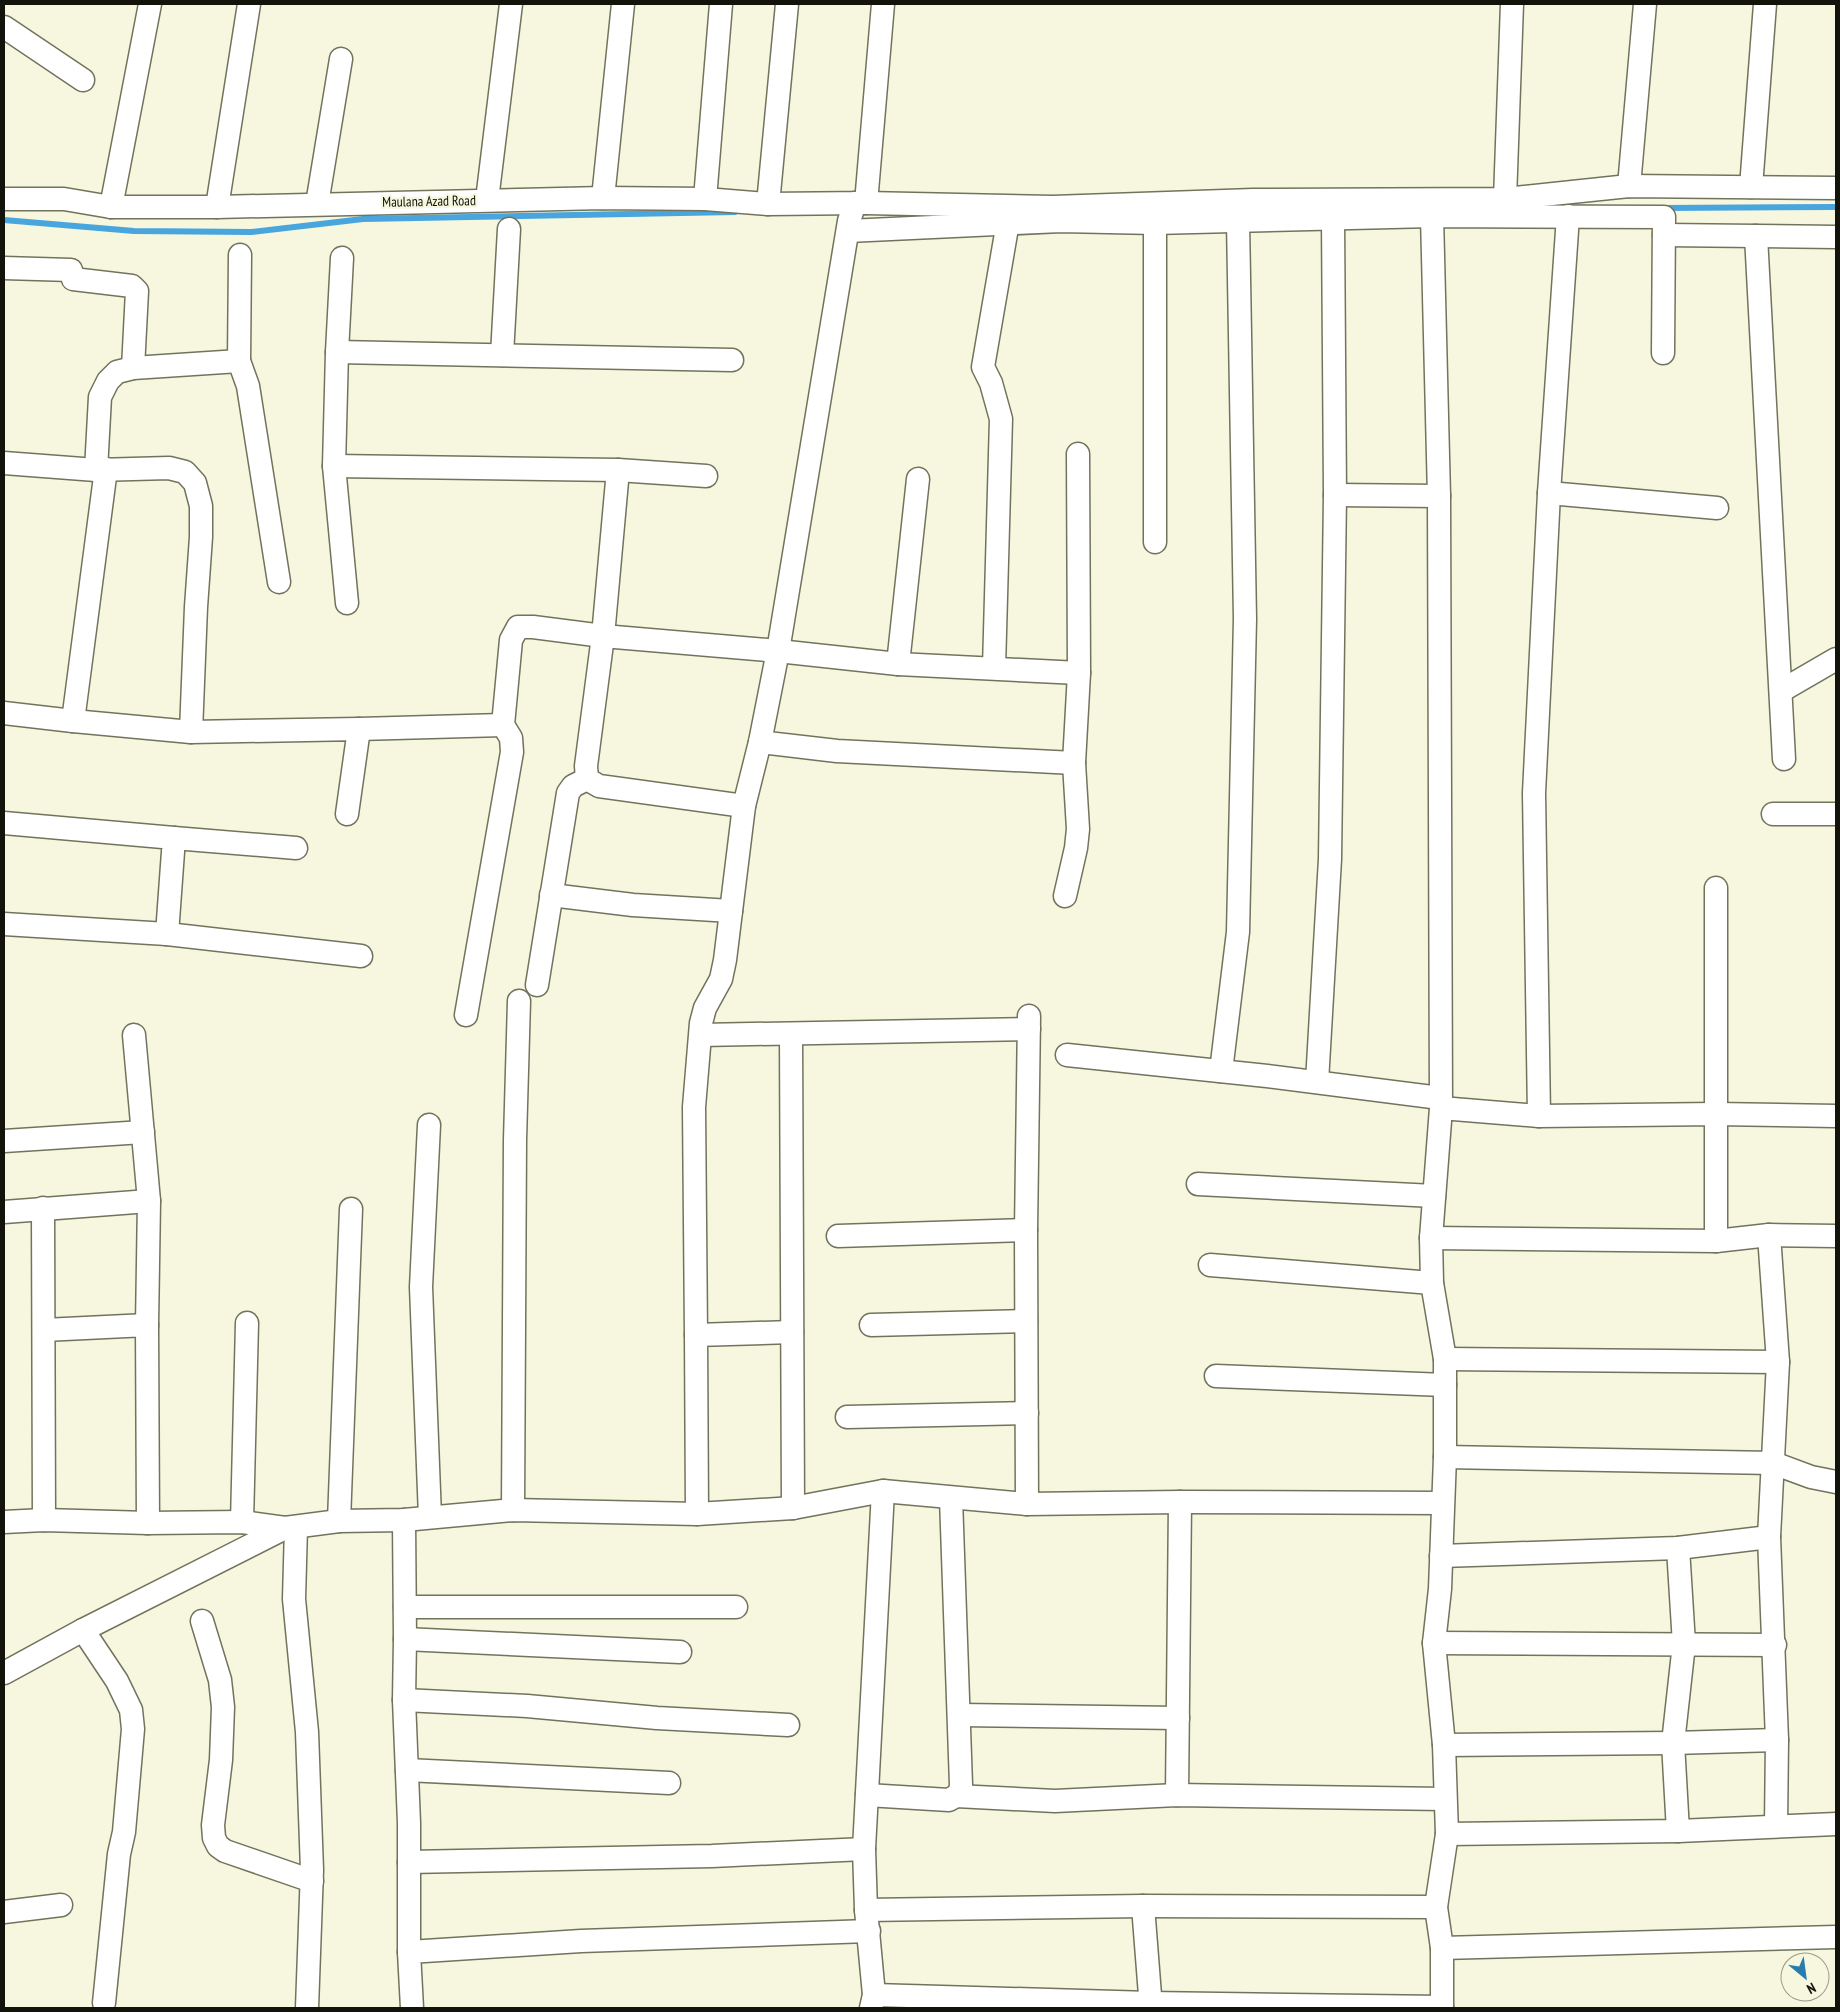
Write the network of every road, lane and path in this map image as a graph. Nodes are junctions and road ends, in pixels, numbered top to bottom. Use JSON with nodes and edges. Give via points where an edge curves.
{"nodes":[{"id":1,"x":150,"y":4,"type":"edge"},
{"id":2,"x":249,"y":4,"type":"edge"},
{"id":3,"x":511,"y":4,"type":"edge"},
{"id":4,"x":623,"y":4,"type":"edge"},
{"id":5,"x":721,"y":4,"type":"edge"},
{"id":6,"x":787,"y":4,"type":"edge"},
{"id":7,"x":883,"y":4,"type":"edge"},
{"id":8,"x":1512,"y":4,"type":"edge"},
{"id":9,"x":1645,"y":4,"type":"edge"},
{"id":10,"x":1765,"y":4,"type":"edge"},
{"id":11,"x":4,"y":27,"type":"edge"},
{"id":12,"x":340,"y":59,"type":"dead end"},
{"id":13,"x":83,"y":80,"type":"dead end"},
{"id":14,"x":1629,"y":186,"type":"junction"},
{"id":15,"x":1751,"y":187,"type":"junction"},
{"id":16,"x":1836,"y":188,"type":"edge"},
{"id":17,"x":603,"y":198,"type":"junction"},
{"id":18,"x":705,"y":199,"type":"junction"},
{"id":19,"x":1505,"y":199,"type":"junction"},
{"id":20,"x":4,"y":200,"type":"edge"},
{"id":21,"x":487,"y":200,"type":"junction"},
{"id":22,"x":317,"y":204,"type":"junction"},
{"id":23,"x":768,"y":204,"type":"junction"},
{"id":24,"x":111,"y":207,"type":"junction"},
{"id":25,"x":217,"y":207,"type":"junction"},
{"id":26,"x":854,"y":214,"type":"junction"},
{"id":27,"x":1432,"y":216,"type":"junction"},
{"id":28,"x":1568,"y":216,"type":"junction"},
{"id":29,"x":1333,"y":219,"type":"junction"},
{"id":30,"x":1238,"y":221,"type":"junction"},
{"id":31,"x":1008,"y":222,"type":"junction"},
{"id":32,"x":1155,"y":223,"type":"junction"},
{"id":33,"x":509,"y":229,"type":"dead end"},
{"id":34,"x":1664,"y":235,"type":"junction"},
{"id":35,"x":1756,"y":236,"type":"junction"},
{"id":36,"x":1836,"y":237,"type":"edge"},
{"id":37,"x":240,"y":255,"type":"dead end"},
{"id":38,"x":342,"y":258,"type":"dead end"},
{"id":39,"x":4,"y":268,"type":"edge"},
{"id":40,"x":337,"y":352,"type":"junction"},
{"id":41,"x":1663,"y":353,"type":"dead end"},
{"id":42,"x":502,"y":356,"type":"junction"},
{"id":43,"x":732,"y":360,"type":"dead end"},
{"id":44,"x":239,"y":361,"type":"junction"},
{"id":45,"x":133,"y":368,"type":"junction"},
{"id":46,"x":1078,"y":454,"type":"dead end"},
{"id":47,"x":4,"y":462,"type":"edge"},
{"id":48,"x":334,"y":466,"type":"junction"},
{"id":49,"x":101,"y":470,"type":"junction"},
{"id":50,"x":618,"y":470,"type":"junction"},
{"id":51,"x":706,"y":476,"type":"dead end"},
{"id":52,"x":918,"y":479,"type":"dead end"},
{"id":53,"x":1549,"y":493,"type":"junction"},
{"id":54,"x":1335,"y":495,"type":"junction"},
{"id":55,"x":1439,"y":496,"type":"junction"},
{"id":56,"x":1717,"y":508,"type":"dead end"},
{"id":57,"x":1155,"y":542,"type":"dead end"},
{"id":58,"x":279,"y":582,"type":"dead end"},
{"id":59,"x":347,"y":603,"type":"dead end"},
{"id":60,"x":603,"y":636,"type":"junction"},
{"id":61,"x":778,"y":651,"type":"junction"},
{"id":62,"x":1836,"y":659,"type":"edge"},
{"id":63,"x":898,"y":664,"type":"junction"},
{"id":64,"x":994,"y":668,"type":"junction"},
{"id":65,"x":1078,"y":673,"type":"junction"},
{"id":66,"x":1781,"y":691,"type":"junction"},
{"id":67,"x":4,"y":713,"type":"edge"},
{"id":68,"x":73,"y":722,"type":"junction"},
{"id":69,"x":503,"y":726,"type":"junction"},
{"id":70,"x":359,"y":729,"type":"junction"},
{"id":71,"x":191,"y":732,"type":"junction"},
{"id":72,"x":760,"y":742,"type":"junction"},
{"id":73,"x":1784,"y":759,"type":"dead end"},
{"id":74,"x":1074,"y":763,"type":"junction"},
{"id":75,"x":587,"y":779,"type":"junction"},
{"id":76,"x":744,"y":806,"type":"junction"},
{"id":77,"x":347,"y":814,"type":"dead end"},
{"id":78,"x":1773,"y":814,"type":"dead end"},
{"id":79,"x":1836,"y":814,"type":"edge"},
{"id":80,"x":4,"y":823,"type":"edge"},
{"id":81,"x":174,"y":838,"type":"junction"},
{"id":82,"x":296,"y":848,"type":"dead end"},
{"id":83,"x":1716,"y":888,"type":"dead end"},
{"id":84,"x":551,"y":895,"type":"junction"},
{"id":85,"x":1065,"y":896,"type":"dead end"},
{"id":86,"x":732,"y":912,"type":"junction"},
{"id":87,"x":4,"y":924,"type":"edge"},
{"id":88,"x":167,"y":934,"type":"junction"},
{"id":89,"x":361,"y":956,"type":"dead end"},
{"id":90,"x":537,"y":985,"type":"dead end"},
{"id":91,"x":519,"y":1001,"type":"dead end"},
{"id":92,"x":466,"y":1015,"type":"dead end"},
{"id":93,"x":791,"y":1034,"type":"junction"},
{"id":94,"x":134,"y":1035,"type":"dead end"},
{"id":95,"x":701,"y":1035,"type":"junction"},
{"id":96,"x":1067,"y":1055,"type":"dead end"},
{"id":97,"x":1221,"y":1071,"type":"junction"},
{"id":98,"x":1317,"y":1082,"type":"junction"},
{"id":99,"x":1440,"y":1103,"type":"junction"},
{"id":100,"x":1716,"y":1114,"type":"junction"},
{"id":101,"x":1539,"y":1116,"type":"junction"},
{"id":102,"x":1836,"y":1116,"type":"edge"},
{"id":103,"x":429,"y":1125,"type":"dead end"},
{"id":104,"x":143,"y":1132,"type":"junction"},
{"id":105,"x":4,"y":1141,"type":"edge"},
{"id":106,"x":1198,"y":1184,"type":"dead end"},
{"id":107,"x":1434,"y":1196,"type":"junction"},
{"id":108,"x":150,"y":1201,"type":"junction"},
{"id":109,"x":44,"y":1208,"type":"junction"},
{"id":110,"x":351,"y":1209,"type":"dead end"},
{"id":111,"x":4,"y":1212,"type":"edge"},
{"id":112,"x":1026,"y":1230,"type":"junction"},
{"id":113,"x":1769,"y":1235,"type":"junction"},
{"id":114,"x":838,"y":1236,"type":"dead end"},
{"id":115,"x":1836,"y":1236,"type":"edge"},
{"id":116,"x":1431,"y":1238,"type":"junction"},
{"id":117,"x":1716,"y":1241,"type":"junction"},
{"id":118,"x":1210,"y":1265,"type":"dead end"},
{"id":119,"x":1432,"y":1283,"type":"junction"},
{"id":120,"x":1026,"y":1321,"type":"junction"},
{"id":121,"x":247,"y":1323,"type":"dead end"},
{"id":122,"x":147,"y":1325,"type":"junction"},
{"id":123,"x":872,"y":1325,"type":"dead end"},
{"id":124,"x":44,"y":1330,"type":"junction"},
{"id":125,"x":792,"y":1332,"type":"junction"},
{"id":126,"x":696,"y":1335,"type":"junction"},
{"id":127,"x":1445,"y":1359,"type":"junction"},
{"id":128,"x":1778,"y":1362,"type":"junction"},
{"id":129,"x":1216,"y":1376,"type":"dead end"},
{"id":130,"x":1445,"y":1385,"type":"junction"},
{"id":131,"x":1027,"y":1413,"type":"junction"},
{"id":132,"x":847,"y":1417,"type":"dead end"},
{"id":133,"x":1445,"y":1457,"type":"junction"},
{"id":134,"x":1773,"y":1463,"type":"junction"},
{"id":135,"x":1836,"y":1482,"type":"edge"},
{"id":136,"x":883,"y":1492,"type":"junction"},
{"id":137,"x":951,"y":1498,"type":"junction"},
{"id":138,"x":1180,"y":1502,"type":"junction"},
{"id":139,"x":1442,"y":1503,"type":"junction"},
{"id":140,"x":1027,"y":1504,"type":"junction"},
{"id":141,"x":793,"y":1508,"type":"junction"},
{"id":142,"x":513,"y":1510,"type":"junction"},
{"id":143,"x":697,"y":1514,"type":"junction"},
{"id":144,"x":430,"y":1517,"type":"junction"},
{"id":145,"x":44,"y":1520,"type":"junction"},
{"id":146,"x":404,"y":1520,"type":"junction"},
{"id":147,"x":339,"y":1521,"type":"junction"},
{"id":148,"x":4,"y":1522,"type":"edge"},
{"id":149,"x":242,"y":1522,"type":"junction"},
{"id":150,"x":148,"y":1523,"type":"junction"},
{"id":151,"x":290,"y":1528,"type":"junction"},
{"id":152,"x":1769,"y":1537,"type":"junction"},
{"id":153,"x":1678,"y":1548,"type":"junction"},
{"id":154,"x":1442,"y":1556,"type":"junction"},
{"id":155,"x":405,"y":1607,"type":"junction"},
{"id":156,"x":736,"y":1607,"type":"dead end"},
{"id":157,"x":202,"y":1621,"type":"dead end"},
{"id":158,"x":83,"y":1630,"type":"junction"},
{"id":159,"x":405,"y":1639,"type":"junction"},
{"id":160,"x":1434,"y":1643,"type":"junction"},
{"id":161,"x":1684,"y":1644,"type":"junction"},
{"id":162,"x":1775,"y":1645,"type":"junction"},
{"id":163,"x":680,"y":1652,"type":"dead end"},
{"id":164,"x":4,"y":1673,"type":"edge"},
{"id":165,"x":404,"y":1700,"type":"junction"},
{"id":166,"x":959,"y":1715,"type":"junction"},
{"id":167,"x":1178,"y":1718,"type":"junction"},
{"id":168,"x":788,"y":1725,"type":"dead end"},
{"id":169,"x":1778,"y":1740,"type":"junction"},
{"id":170,"x":1673,"y":1744,"type":"junction"},
{"id":171,"x":1444,"y":1745,"type":"junction"},
{"id":172,"x":407,"y":1770,"type":"junction"},
{"id":173,"x":669,"y":1783,"type":"dead end"},
{"id":174,"x":867,"y":1795,"type":"junction"},
{"id":175,"x":1177,"y":1795,"type":"junction"},
{"id":176,"x":956,"y":1796,"type":"junction"},
{"id":177,"x":1445,"y":1799,"type":"junction"},
{"id":178,"x":1836,"y":1824,"type":"edge"},
{"id":179,"x":1776,"y":1826,"type":"junction"},
{"id":180,"x":1678,"y":1831,"type":"junction"},
{"id":181,"x":1447,"y":1834,"type":"junction"},
{"id":182,"x":864,"y":1849,"type":"junction"},
{"id":183,"x":409,"y":1862,"type":"junction"},
{"id":184,"x":312,"y":1881,"type":"junction"},
{"id":185,"x":62,"y":1905,"type":"dead end"},
{"id":186,"x":1143,"y":1906,"type":"junction"},
{"id":187,"x":1436,"y":1907,"type":"junction"},
{"id":188,"x":4,"y":1912,"type":"edge"},
{"id":189,"x":867,"y":1921,"type":"junction"},
{"id":190,"x":1836,"y":1937,"type":"edge"},
{"id":191,"x":1442,"y":1948,"type":"junction"},
{"id":192,"x":409,"y":1952,"type":"junction"},
{"id":193,"x":873,"y":2002,"type":"edge"},
{"id":194,"x":104,"y":2003,"type":"dead end"},
{"id":195,"x":1150,"y":2006,"type":"edge"},
{"id":196,"x":307,"y":2008,"type":"edge"},
{"id":197,"x":412,"y":2008,"type":"edge"},
{"id":198,"x":1442,"y":2008,"type":"edge"}],
"edges":[{"from":1,"to":24,"type":"street"},
{"from":2,"to":25,"type":"street"},
{"from":3,"to":21,"type":"street"},
{"from":4,"to":17,"type":"street"},
{"from":5,"to":18,"type":"street"},
{"from":6,"to":23,"type":"street"},
{"from":7,"to":26,"type":"street"},
{"from":8,"to":19,"type":"street"},
{"from":9,"to":14,"type":"street"},
{"from":10,"to":15,"type":"street"},
{"from":11,"to":13,"type":"street"},
{"from":12,"to":22,"type":"street"},
{"from":14,"to":15,"type":"street"},
{"from":14,"to":19,"type":"street"},
{"from":15,"to":16,"type":"street"},
{"from":17,"to":18,"type":"street","name":"Maulana Azad Road"},
{"from":17,"to":21,"type":"street","name":"Maulana Azad Road"},
{"from":18,"to":23,"type":"street","name":"Maulana Azad Road"},
{"from":19,"to":26,"type":"street","via":[[1253,200]]},
{"from":20,"to":24,"type":"street","name":"Maulana Azad Road","via":[[64,199]]},
{"from":21,"to":22,"type":"street","name":"Maulana Azad Road"},
{"from":22,"to":25,"type":"street","name":"Maulana Azad Road"},
{"from":23,"to":26,"type":"street","name":"Maulana Azad Road"},
{"from":24,"to":25,"type":"street","name":"Maulana Azad Road"},
{"from":26,"to":31,"type":"street"},
{"from":26,"to":61,"type":"street"},
{"from":27,"to":28,"type":"street"},
{"from":27,"to":29,"type":"street"},
{"from":27,"to":55,"type":"street"},
{"from":28,"to":34,"type":"street","via":[[1664,217]]},
{"from":28,"to":53,"type":"street"},
{"from":29,"to":30,"type":"street"},
{"from":29,"to":54,"type":"street"},
{"from":30,"to":32,"type":"street"},
{"from":30,"to":97,"type":"street","via":[[1245,619],[1238,932]]},
{"from":31,"to":32,"type":"street"},
{"from":31,"to":64,"type":"street","via":[[983,367],[1001,419]]},
{"from":32,"to":57,"type":"street"},
{"from":33,"to":42,"type":"street"},
{"from":34,"to":35,"type":"street"},
{"from":34,"to":41,"type":"street"},
{"from":35,"to":36,"type":"street"},
{"from":35,"to":66,"type":"street"},
{"from":37,"to":44,"type":"street"},
{"from":38,"to":40,"type":"street"},
{"from":39,"to":45,"type":"street","via":[[71,270],[72,279],[132,286],[137,291]]},
{"from":40,"to":42,"type":"street"},
{"from":40,"to":48,"type":"street"},
{"from":42,"to":43,"type":"street"},
{"from":44,"to":45,"type":"street"},
{"from":44,"to":58,"type":"street","via":[[248,386]]},
{"from":45,"to":49,"type":"street","via":[[117,372],[100,397]]},
{"from":46,"to":65,"type":"street"},
{"from":47,"to":49,"type":"street"},
{"from":48,"to":50,"type":"street"},
{"from":48,"to":59,"type":"street"},
{"from":49,"to":68,"type":"street"},
{"from":49,"to":71,"type":"street","via":[[169,468],[185,472],[195,483],[201,506],[201,536]]},
{"from":50,"to":51,"type":"street"},
{"from":50,"to":60,"type":"street"},
{"from":52,"to":63,"type":"street"},
{"from":53,"to":56,"type":"street"},
{"from":53,"to":101,"type":"street","via":[[1534,793]]},
{"from":54,"to":55,"type":"street"},
{"from":54,"to":98,"type":"street","via":[[1330,859]]},
{"from":55,"to":99,"type":"street"},
{"from":60,"to":61,"type":"street"},
{"from":60,"to":69,"type":"street","via":[[518,627],[511,640]]},
{"from":60,"to":75,"type":"street"},
{"from":61,"to":63,"type":"street"},
{"from":61,"to":72,"type":"street"},
{"from":62,"to":66,"type":"street"},
{"from":63,"to":64,"type":"street"},
{"from":64,"to":65,"type":"street"},
{"from":65,"to":74,"type":"street"},
{"from":66,"to":73,"type":"street"},
{"from":67,"to":68,"type":"street"},
{"from":68,"to":71,"type":"street"},
{"from":69,"to":70,"type":"street"},
{"from":69,"to":92,"type":"street","via":[[511,738],[512,752]]},
{"from":70,"to":71,"type":"street"},
{"from":70,"to":77,"type":"street"},
{"from":72,"to":74,"type":"street","via":[[837,751]]},
{"from":72,"to":76,"type":"street"},
{"from":74,"to":85,"type":"street","via":[[1078,829]]},
{"from":75,"to":76,"type":"street","via":[[599,786]]},
{"from":75,"to":84,"type":"street","via":[[568,792]]},
{"from":76,"to":86,"type":"street"},
{"from":78,"to":79,"type":"street"},
{"from":80,"to":81,"type":"street"},
{"from":81,"to":82,"type":"street"},
{"from":81,"to":88,"type":"street"},
{"from":83,"to":100,"type":"street"},
{"from":84,"to":86,"type":"street"},
{"from":84,"to":90,"type":"street"},
{"from":86,"to":95,"type":"street","via":[[721,979],[705,1008]]},
{"from":87,"to":88,"type":"street"},
{"from":88,"to":89,"type":"street"},
{"from":91,"to":142,"type":"street"},
{"from":93,"to":95,"type":"street"},
{"from":93,"to":112,"type":"street","via":[[1029,1022]]},
{"from":93,"to":125,"type":"street"},
{"from":94,"to":104,"type":"street"},
{"from":95,"to":126,"type":"street","via":[[694,1107]]},
{"from":96,"to":97,"type":"street"},
{"from":97,"to":98,"type":"street"},
{"from":98,"to":99,"type":"street"},
{"from":99,"to":101,"type":"street"},
{"from":99,"to":107,"type":"street"},
{"from":100,"to":101,"type":"street"},
{"from":100,"to":102,"type":"street"},
{"from":100,"to":117,"type":"street"},
{"from":103,"to":144,"type":"street","via":[[421,1287]]},
{"from":104,"to":105,"type":"street"},
{"from":104,"to":108,"type":"street"},
{"from":106,"to":107,"type":"street"},
{"from":107,"to":116,"type":"street"},
{"from":108,"to":109,"type":"street"},
{"from":108,"to":122,"type":"street"},
{"from":109,"to":111,"type":"street"},
{"from":109,"to":124,"type":"street"},
{"from":110,"to":147,"type":"street"},
{"from":112,"to":114,"type":"street"},
{"from":112,"to":120,"type":"street"},
{"from":113,"to":115,"type":"street"},
{"from":113,"to":117,"type":"street"},
{"from":113,"to":128,"type":"street"},
{"from":116,"to":117,"type":"street"},
{"from":116,"to":119,"type":"street"},
{"from":118,"to":119,"type":"street"},
{"from":119,"to":127,"type":"street"},
{"from":120,"to":123,"type":"street"},
{"from":120,"to":131,"type":"street"},
{"from":121,"to":149,"type":"street"},
{"from":122,"to":124,"type":"street"},
{"from":122,"to":150,"type":"street"},
{"from":124,"to":145,"type":"street"},
{"from":125,"to":126,"type":"street"},
{"from":125,"to":141,"type":"street"},
{"from":126,"to":143,"type":"street"},
{"from":127,"to":128,"type":"street"},
{"from":127,"to":130,"type":"street"},
{"from":128,"to":134,"type":"street"},
{"from":129,"to":130,"type":"street"},
{"from":130,"to":133,"type":"street"},
{"from":131,"to":132,"type":"street"},
{"from":131,"to":140,"type":"street"},
{"from":133,"to":134,"type":"street"},
{"from":133,"to":139,"type":"street"},
{"from":134,"to":135,"type":"street"},
{"from":134,"to":152,"type":"street"},
{"from":136,"to":137,"type":"street"},
{"from":136,"to":141,"type":"street"},
{"from":136,"to":174,"type":"street"},
{"from":137,"to":140,"type":"street"},
{"from":137,"to":166,"type":"street"},
{"from":138,"to":139,"type":"street"},
{"from":138,"to":140,"type":"street"},
{"from":138,"to":167,"type":"street"},
{"from":139,"to":154,"type":"street"},
{"from":141,"to":143,"type":"street"},
{"from":142,"to":143,"type":"street"},
{"from":142,"to":144,"type":"street"},
{"from":144,"to":146,"type":"street"},
{"from":145,"to":148,"type":"street"},
{"from":145,"to":150,"type":"street"},
{"from":146,"to":147,"type":"street"},
{"from":146,"to":155,"type":"street"},
{"from":147,"to":151,"type":"street"},
{"from":149,"to":150,"type":"street"},
{"from":149,"to":151,"type":"street"},
{"from":151,"to":158,"type":"street"},
{"from":151,"to":184,"type":"street","via":[[307,1732]]},
{"from":152,"to":153,"type":"street"},
{"from":152,"to":162,"type":"street"},
{"from":153,"to":154,"type":"street"},
{"from":153,"to":161,"type":"street"},
{"from":154,"to":160,"type":"street"},
{"from":155,"to":156,"type":"street"},
{"from":155,"to":159,"type":"street"},
{"from":157,"to":184,"type":"street","via":[[220,1680],[223,1707],[214,1838],[225,1851]]},
{"from":158,"to":164,"type":"street"},
{"from":158,"to":194,"type":"street","via":[[117,1681],[131,1710],[134,1728]]},
{"from":159,"to":163,"type":"street"},
{"from":159,"to":165,"type":"street"},
{"from":160,"to":161,"type":"street"},
{"from":160,"to":171,"type":"street"},
{"from":161,"to":162,"type":"street"},
{"from":161,"to":170,"type":"street"},
{"from":162,"to":169,"type":"street"},
{"from":165,"to":168,"type":"street"},
{"from":165,"to":172,"type":"street"},
{"from":166,"to":167,"type":"street"},
{"from":166,"to":176,"type":"street","via":[[962,1785]]},
{"from":167,"to":175,"type":"street"},
{"from":169,"to":170,"type":"street"},
{"from":169,"to":179,"type":"street"},
{"from":170,"to":171,"type":"street"},
{"from":170,"to":180,"type":"street"},
{"from":171,"to":177,"type":"street"},
{"from":172,"to":173,"type":"street"},
{"from":172,"to":183,"type":"street"},
{"from":174,"to":176,"type":"street","via":[[949,1800]]},
{"from":174,"to":182,"type":"street"},
{"from":175,"to":176,"type":"street","via":[[1055,1801]]},
{"from":175,"to":177,"type":"street"},
{"from":177,"to":181,"type":"street"},
{"from":178,"to":179,"type":"street"},
{"from":179,"to":180,"type":"street"},
{"from":180,"to":181,"type":"street"},
{"from":181,"to":187,"type":"street"},
{"from":182,"to":183,"type":"street","via":[[712,1856]]},
{"from":182,"to":189,"type":"street"},
{"from":183,"to":192,"type":"street"},
{"from":184,"to":196,"type":"street"},
{"from":185,"to":188,"type":"street"},
{"from":186,"to":187,"type":"street"},
{"from":186,"to":189,"type":"street"},
{"from":186,"to":195,"type":"street"},
{"from":187,"to":191,"type":"street"},
{"from":189,"to":192,"type":"street"},
{"from":189,"to":193,"type":"street"},
{"from":190,"to":191,"type":"street"},
{"from":191,"to":198,"type":"street"},
{"from":192,"to":197,"type":"street"},
{"from":193,"to":195,"type":"street"},
{"from":195,"to":198,"type":"street"}]}
